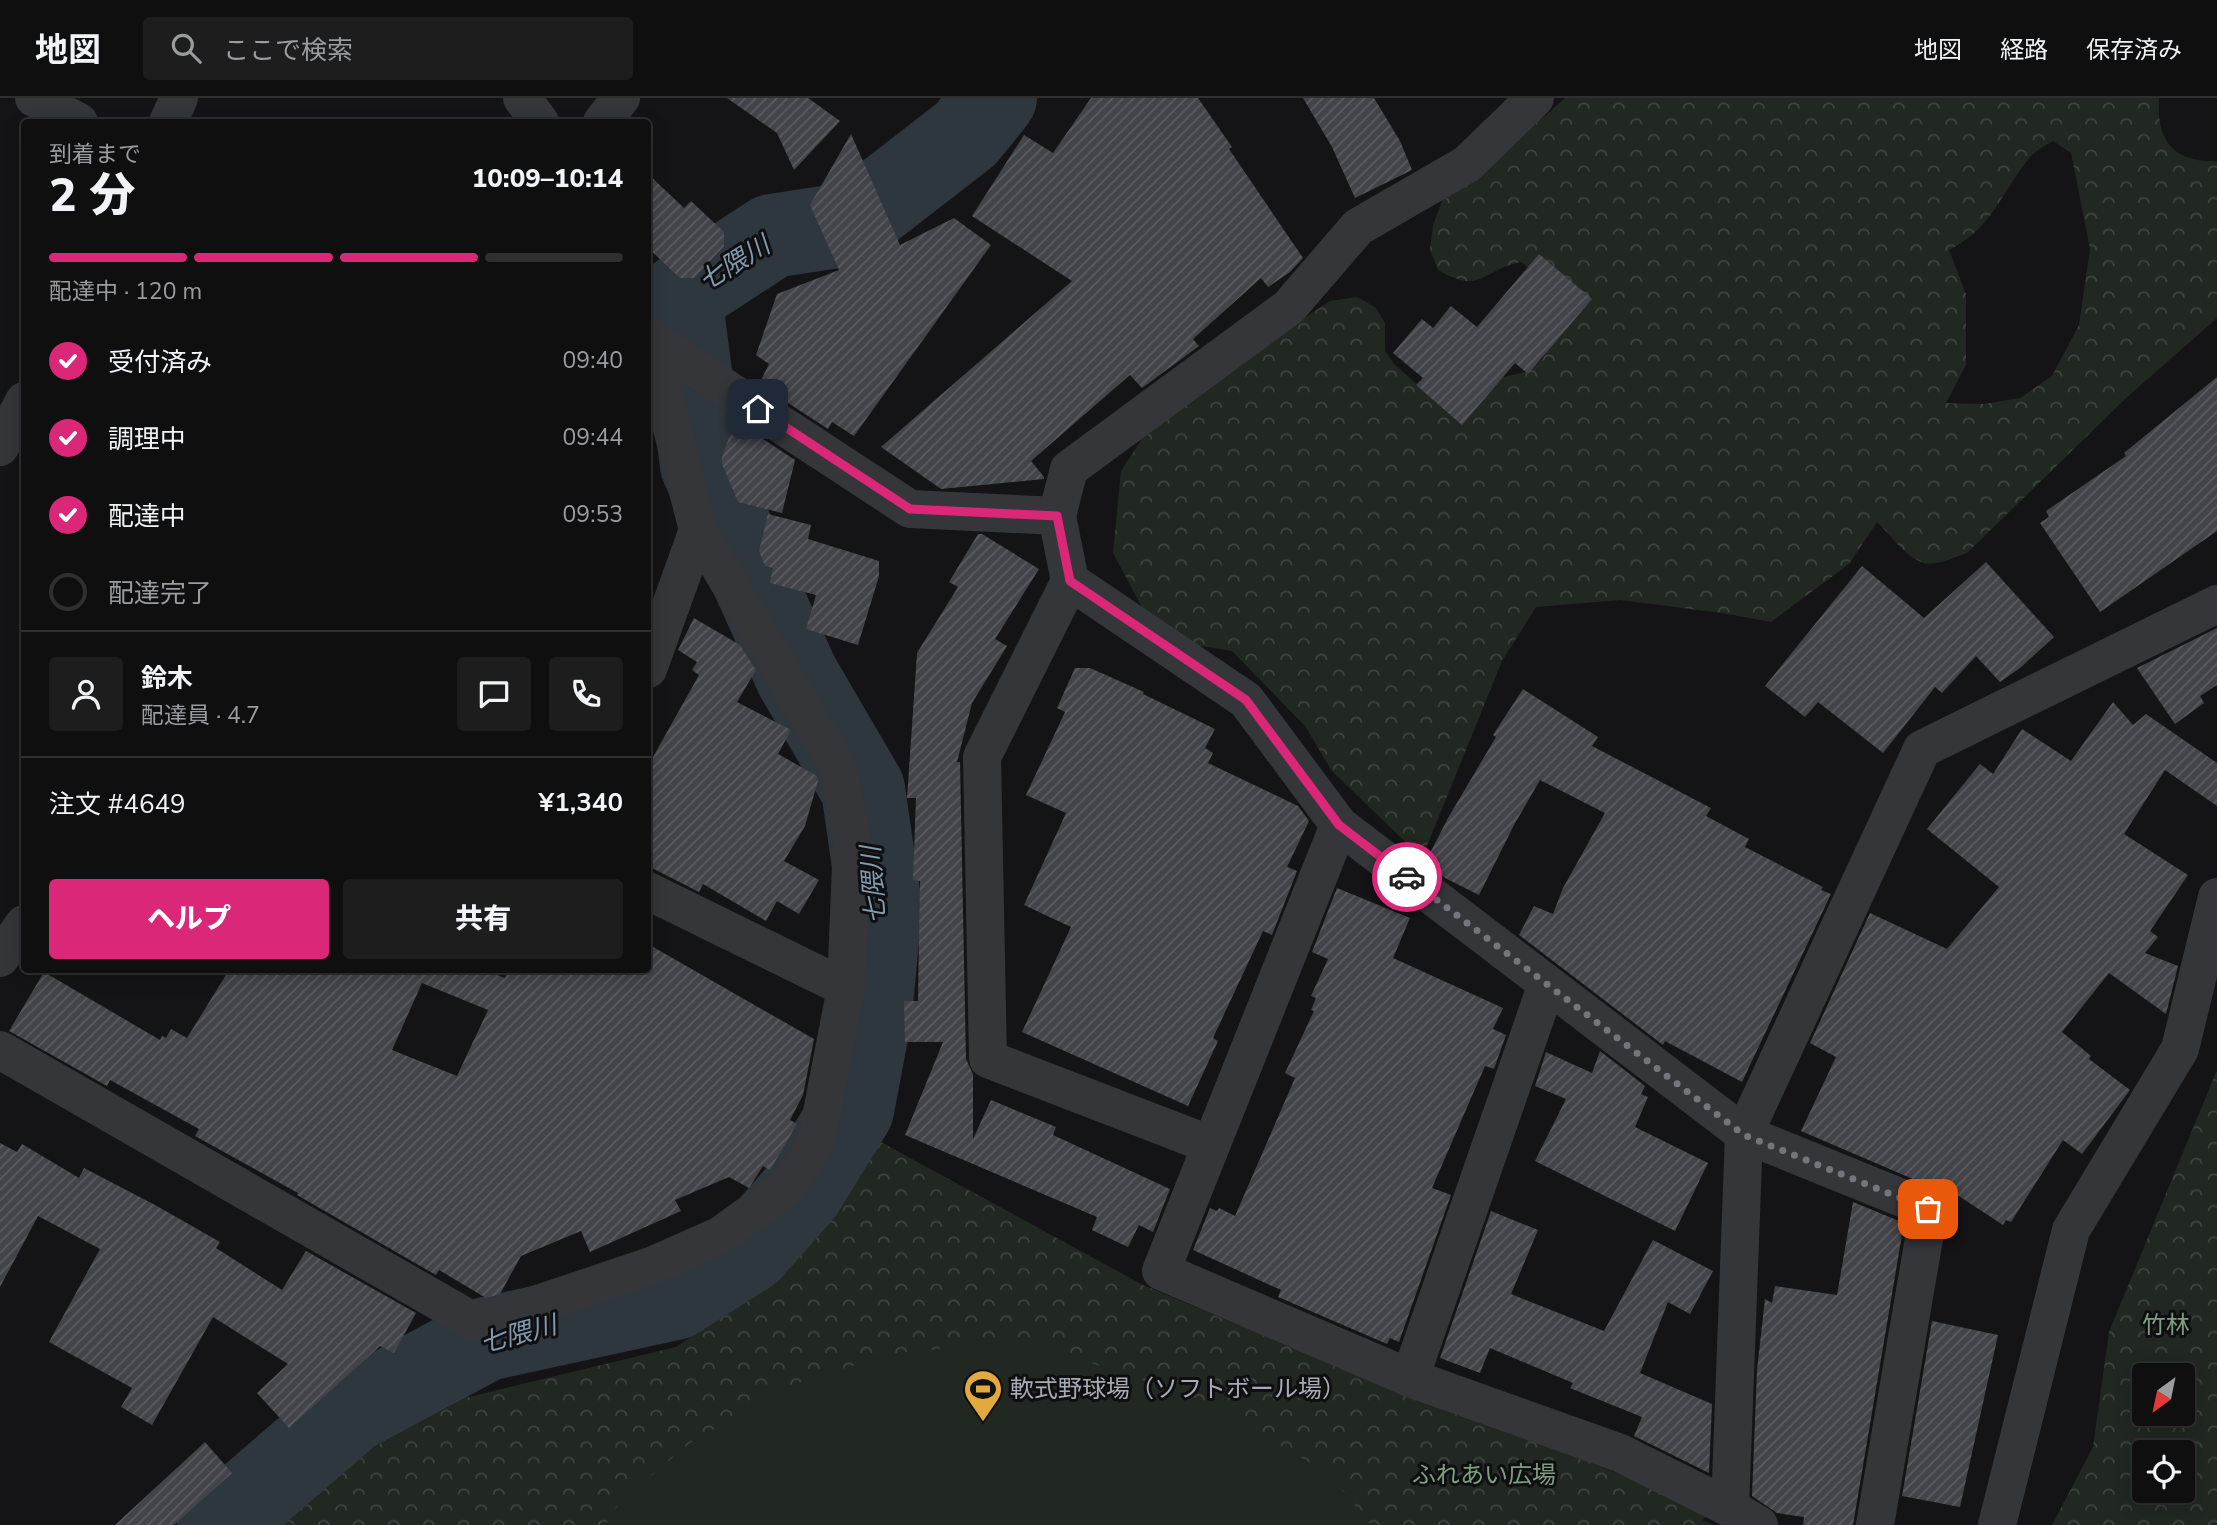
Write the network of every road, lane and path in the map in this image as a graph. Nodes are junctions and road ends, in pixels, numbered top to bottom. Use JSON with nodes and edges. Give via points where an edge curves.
{"nodes":[{"id":1,"x":34,"y":98,"type":"edge"},
{"id":2,"x":180,"y":98,"type":"edge"},
{"id":3,"x":523,"y":98,"type":"edge"},
{"id":4,"x":621,"y":98,"type":"edge"},
{"id":5,"x":1535,"y":98,"type":"edge"},
{"id":6,"x":73,"y":119,"type":"edge"},
{"id":7,"x":170,"y":119,"type":"edge"},
{"id":8,"x":538,"y":119,"type":"edge"},
{"id":9,"x":604,"y":119,"type":"edge"},
{"id":10,"x":651,"y":338,"type":"edge"},
{"id":11,"x":651,"y":348,"type":"edge"},
{"id":12,"x":21,"y":407,"type":"edge"},
{"id":13,"x":0,"y":447,"type":"edge"},
{"id":14,"x":1057,"y":516,"type":"junction"},
{"id":15,"x":698,"y":530,"type":"junction"},
{"id":16,"x":1070,"y":581,"type":"junction"},
{"id":17,"x":2217,"y":604,"type":"edge"},
{"id":18,"x":651,"y":661,"type":"edge"},
{"id":19,"x":1339,"y":825,"type":"junction"},
{"id":20,"x":651,"y":892,"type":"edge"},
{"id":21,"x":2217,"y":897,"type":"edge"},
{"id":22,"x":21,"y":927,"type":"edge"},
{"id":23,"x":0,"y":958,"type":"edge"},
{"id":24,"x":1547,"y":984,"type":"junction"},
{"id":25,"x":846,"y":988,"type":"junction"},
{"id":26,"x":0,"y":1050,"type":"edge"},
{"id":27,"x":1744,"y":1135,"type":"junction"},
{"id":28,"x":1211,"y":1145,"type":"junction"},
{"id":29,"x":1410,"y":1378,"type":"junction"},
{"id":30,"x":1744,"y":1516,"type":"edge"},
{"id":31,"x":1875,"y":1525,"type":"edge"},
{"id":32,"x":1997,"y":1525,"type":"edge"}],
"edges":[{"from":1,"to":6,"type":"street"},
{"from":2,"to":7,"type":"street"},
{"from":3,"to":8,"type":"street"},
{"from":4,"to":9,"type":"street"},
{"from":5,"to":14,"type":"street","via":[[1467,164],[1358,227],[1289,307],[1069,469]]},
{"from":10,"to":14,"type":"street","via":[[910,509]]},
{"from":11,"to":15,"type":"street"},
{"from":12,"to":13,"type":"street"},
{"from":14,"to":16,"type":"street"},
{"from":15,"to":18,"type":"street"},
{"from":15,"to":25,"type":"street","via":[[837,765],[852,840]]},
{"from":16,"to":19,"type":"street","via":[[1246,700]]},
{"from":16,"to":28,"type":"street","via":[[982,757],[988,1059]]},
{"from":17,"to":27,"type":"street","via":[[1922,749]]},
{"from":19,"to":24,"type":"street"},
{"from":19,"to":28,"type":"street"},
{"from":20,"to":25,"type":"street"},
{"from":21,"to":32,"type":"street","via":[[2180,1049],[2071,1230]]},
{"from":22,"to":23,"type":"street"},
{"from":24,"to":27,"type":"street"},
{"from":24,"to":29,"type":"street"},
{"from":25,"to":26,"type":"street","via":[[816,1143],[786,1188],[720,1235],[674,1256],[478,1324]]},
{"from":27,"to":30,"type":"street"},
{"from":27,"to":31,"type":"street","via":[[1928,1209]]},
{"from":28,"to":29,"type":"street","via":[[1161,1271]]},
{"from":29,"to":30,"type":"street","via":[[1620,1453]]}]}
